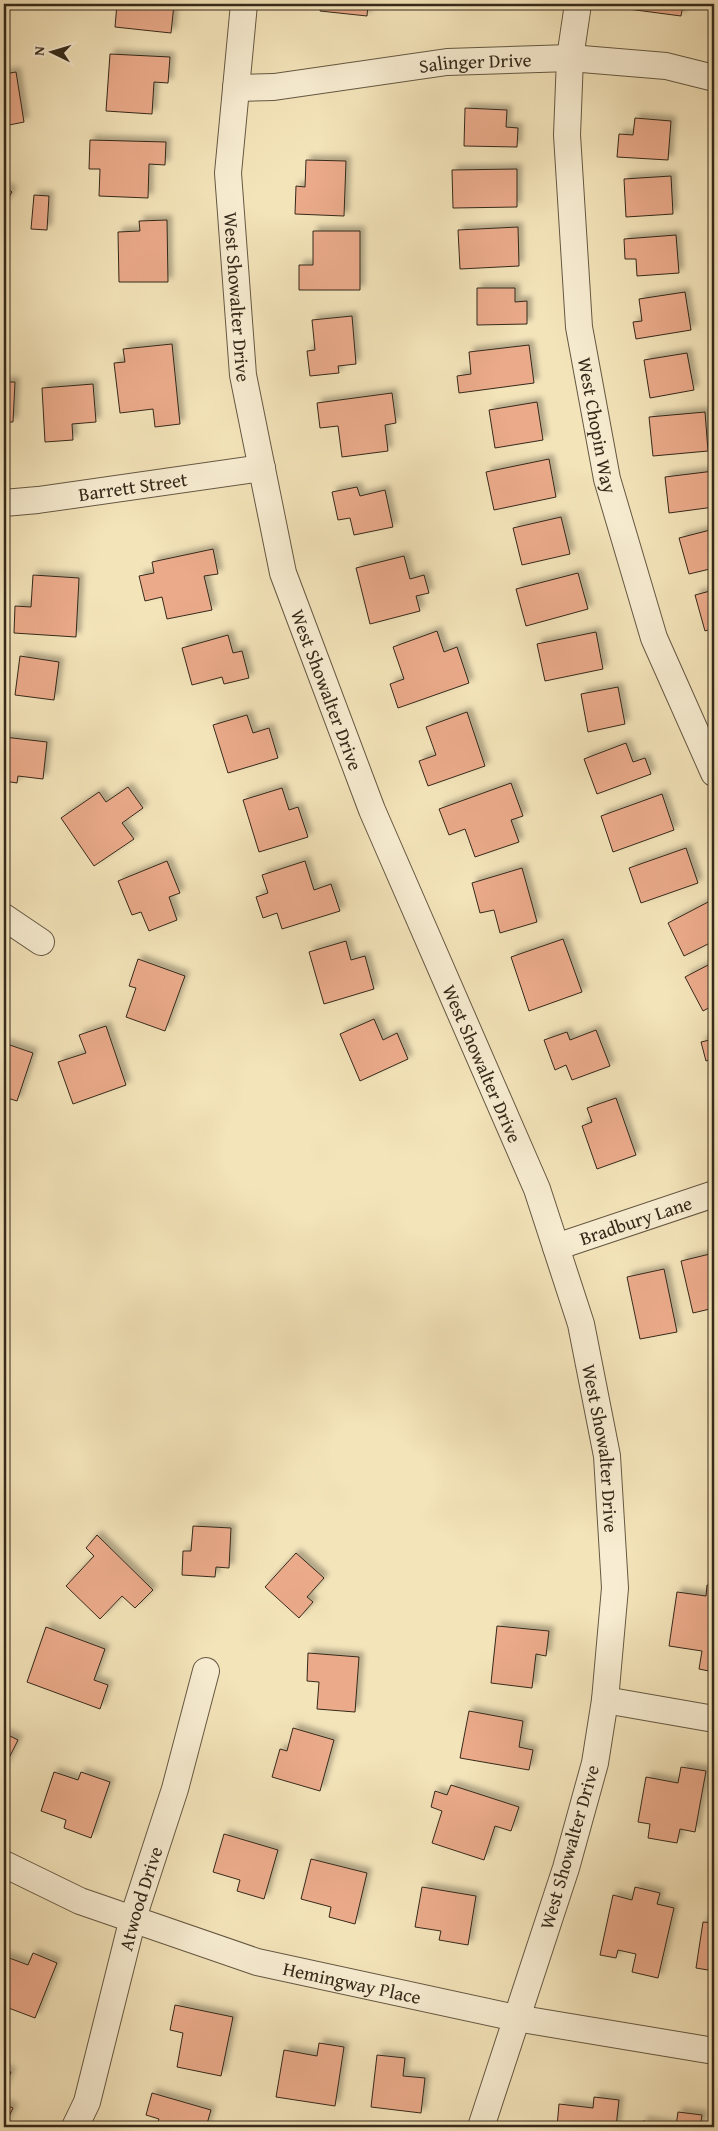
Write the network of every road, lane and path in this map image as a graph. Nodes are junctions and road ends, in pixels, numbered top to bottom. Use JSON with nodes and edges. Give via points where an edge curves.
{"nodes":[{"id":1,"x":244,"y":4,"type":"edge"},
{"id":2,"x":578,"y":4,"type":"edge"},
{"id":3,"x":570,"y":58,"type":"junction"},
{"id":4,"x":714,"y":78,"type":"edge"},
{"id":5,"x":236,"y":88,"type":"junction"},
{"id":6,"x":262,"y":468,"type":"junction"},
{"id":7,"x":4,"y":503,"type":"edge"},
{"id":8,"x":714,"y":773,"type":"edge"},
{"id":9,"x":4,"y":917,"type":"edge"},
{"id":10,"x":41,"y":942,"type":"dead end"},
{"id":11,"x":714,"y":1194,"type":"edge"},
{"id":12,"x":556,"y":1246,"type":"junction"},
{"id":13,"x":206,"y":1671,"type":"dead end"},
{"id":14,"x":605,"y":1700,"type":"junction"},
{"id":15,"x":714,"y":1719,"type":"edge"},
{"id":16,"x":4,"y":1864,"type":"edge"},
{"id":17,"x":133,"y":1918,"type":"junction"},
{"id":18,"x":516,"y":2018,"type":"junction"},
{"id":19,"x":714,"y":2051,"type":"edge"},
{"id":20,"x":74,"y":2127,"type":"edge"},
{"id":21,"x":481,"y":2127,"type":"edge"}],
"edges":[{"from":1,"to":5,"type":"street","name":"West Showalter Drive"},
{"from":2,"to":3,"type":"street","name":"West Chopin Way"},
{"from":3,"to":4,"type":"street","name":"Salinger Drive","via":[[666,66]]},
{"from":3,"to":5,"type":"street","name":"Salinger Drive","via":[[447,62],[274,87]]},
{"from":3,"to":8,"type":"street","name":"West Chopin Way","via":[[567,135],[579,327],[607,479],[654,638]]},
{"from":5,"to":6,"type":"street","name":"West Showalter Drive","via":[[229,182],[243,375]]},
{"from":6,"to":7,"type":"street","name":"Barrett Street"},
{"from":6,"to":12,"type":"street","name":"West Showalter Drive","via":[[283,573],[370,805],[537,1189]]},
{"from":9,"to":10,"type":"street"},
{"from":11,"to":12,"type":"street","name":"Bradbury Lane"},
{"from":12,"to":14,"type":"street","name":"West Showalter Drive","via":[[580,1324],[607,1456],[615,1588]]},
{"from":13,"to":17,"type":"street","name":"Atwood Drive","via":[[175,1789]]},
{"from":14,"to":15,"type":"street"},
{"from":14,"to":18,"type":"street","name":"West Showalter Drive","via":[[595,1763],[569,1859]]},
{"from":16,"to":17,"type":"street","name":"Hemingway Place","via":[[80,1901]]},
{"from":17,"to":18,"type":"street","name":"Hemingway Place","via":[[256,1962]]},
{"from":17,"to":20,"type":"street","name":"Atwood Drive","via":[[87,2102]]},
{"from":18,"to":19,"type":"street","name":"Hemingway Place"},
{"from":18,"to":21,"type":"street","name":"West Showalter Drive"}]}
